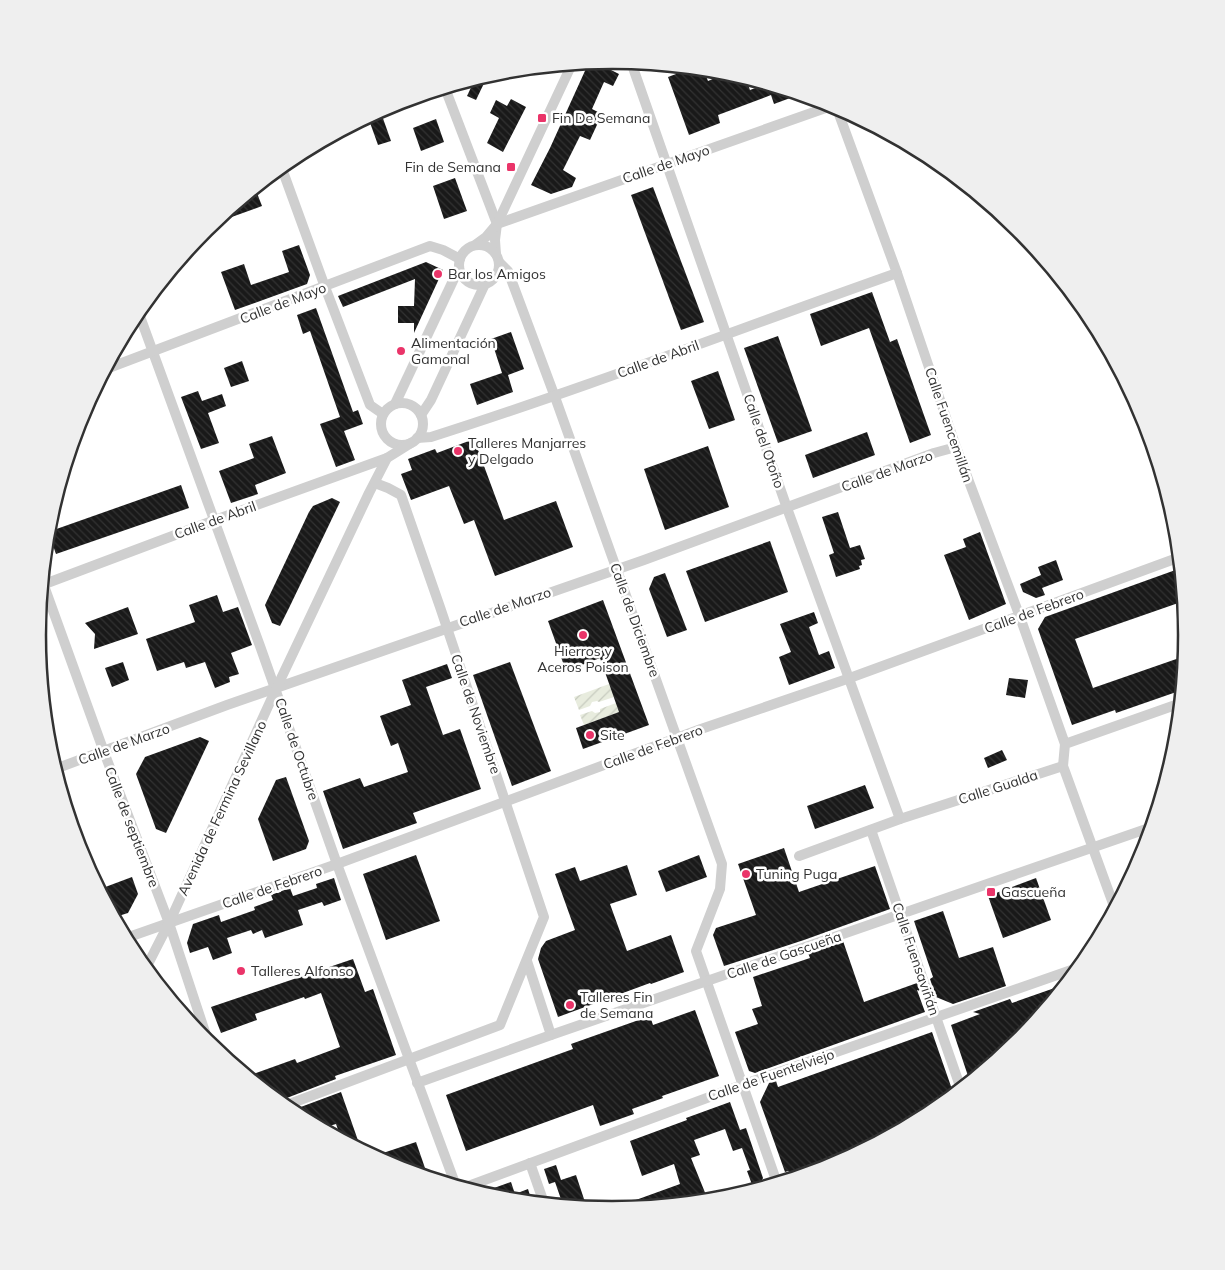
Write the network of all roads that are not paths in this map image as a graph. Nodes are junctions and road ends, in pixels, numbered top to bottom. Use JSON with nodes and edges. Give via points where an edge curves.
{"nodes":[{"id":1,"x":635,"y":70,"type":"edge"},
{"id":2,"x":569,"y":71,"type":"edge"},
{"id":3,"x":448,"y":93,"type":"edge"},
{"id":4,"x":822,"y":109,"type":"edge"},
{"id":5,"x":839,"y":117,"type":"edge"},
{"id":6,"x":667,"y":164,"type":"junction"},
{"id":7,"x":285,"y":174,"type":"edge"},
{"id":8,"x":497,"y":224,"type":"junction"},
{"id":9,"x":475,"y":245,"type":"junction"},
{"id":10,"x":498,"y":258,"type":"junction"},
{"id":11,"x":460,"y":263,"type":"junction"},
{"id":12,"x":897,"y":273,"type":"junction"},
{"id":13,"x":485,"y":284,"type":"junction"},
{"id":14,"x":325,"y":287,"type":"junction"},
{"id":15,"x":141,"y":321,"type":"edge"},
{"id":16,"x":726,"y":334,"type":"junction"},
{"id":17,"x":152,"y":352,"type":"junction"},
{"id":18,"x":115,"y":366,"type":"edge"},
{"id":19,"x":556,"y":396,"type":"junction"},
{"id":20,"x":395,"y":404,"type":"junction"},
{"id":21,"x":383,"y":414,"type":"junction"},
{"id":22,"x":421,"y":415,"type":"junction"},
{"id":23,"x":383,"y":433,"type":"junction"},
{"id":24,"x":414,"y":440,"type":"junction"},
{"id":25,"x":956,"y":447,"type":"junction"},
{"id":26,"x":388,"y":458,"type":"junction"},
{"id":27,"x":375,"y":483,"type":"junction"},
{"id":28,"x":787,"y":508,"type":"junction"},
{"id":29,"x":215,"y":520,"type":"junction"},
{"id":30,"x":1174,"y":559,"type":"edge"},
{"id":31,"x":617,"y":569,"type":"junction"},
{"id":32,"x":49,"y":582,"type":"edge"},
{"id":33,"x":47,"y":596,"type":"edge"},
{"id":34,"x":1020,"y":617,"type":"junction"},
{"id":35,"x":447,"y":628,"type":"junction"},
{"id":36,"x":848,"y":679,"type":"junction"},
{"id":37,"x":276,"y":690,"type":"junction"},
{"id":38,"x":1174,"y":705,"type":"edge"},
{"id":39,"x":678,"y":738,"type":"junction"},
{"id":40,"x":1065,"y":744,"type":"junction"},
{"id":41,"x":104,"y":752,"type":"junction"},
{"id":42,"x":62,"y":766,"type":"edge"},
{"id":43,"x":1063,"y":766,"type":"junction"},
{"id":44,"x":506,"y":802,"type":"junction"},
{"id":45,"x":900,"y":819,"type":"junction"},
{"id":46,"x":872,"y":830,"type":"junction"},
{"id":47,"x":1144,"y":830,"type":"edge"},
{"id":48,"x":1093,"y":848,"type":"junction"},
{"id":49,"x":798,"y":856,"type":"dead end"},
{"id":50,"x":337,"y":864,"type":"junction"},
{"id":51,"x":1112,"y":901,"type":"edge"},
{"id":52,"x":901,"y":914,"type":"junction"},
{"id":53,"x":169,"y":923,"type":"junction"},
{"id":54,"x":133,"y":936,"type":"edge"},
{"id":55,"x":150,"y":961,"type":"edge"},
{"id":56,"x":527,"y":961,"type":"junction"},
{"id":57,"x":1068,"y":971,"type":"edge"},
{"id":58,"x":707,"y":982,"type":"junction"},
{"id":59,"x":936,"y":1018,"type":"junction"},
{"id":60,"x":203,"y":1025,"type":"edge"},
{"id":61,"x":551,"y":1035,"type":"junction"},
{"id":62,"x":408,"y":1059,"type":"junction"},
{"id":63,"x":417,"y":1083,"type":"junction"},
{"id":64,"x":959,"y":1083,"type":"edge"},
{"id":65,"x":742,"y":1085,"type":"junction"},
{"id":66,"x":293,"y":1103,"type":"edge"},
{"id":67,"x":530,"y":1163,"type":"junction"},
{"id":68,"x":775,"y":1177,"type":"edge"},
{"id":69,"x":453,"y":1178,"type":"edge"},
{"id":70,"x":474,"y":1184,"type":"edge"},
{"id":71,"x":542,"y":1196,"type":"edge"}],
"edges":[{"from":1,"to":6,"type":"street","name":"Calle del Otoño"},
{"from":2,"to":8,"type":"street"},
{"from":3,"to":8,"type":"street"},
{"from":4,"to":6,"type":"street","name":"Calle de Mayo"},
{"from":5,"to":12,"type":"street","name":"Calle Fuencemillán"},
{"from":6,"to":8,"type":"street","name":"Calle de Mayo"},
{"from":6,"to":16,"type":"street","name":"Calle del Otoño"},
{"from":7,"to":14,"type":"street"},
{"from":8,"to":9,"type":"street"},
{"from":8,"to":10,"type":"street"},
{"from":9,"to":10,"type":"street","via":[[491,248]]},
{"from":9,"to":11,"type":"street","via":[[465,250]]},
{"from":10,"to":13,"type":"street","via":[[498,272]]},
{"from":10,"to":19,"type":"street","name":"Calle de Diciembre","via":[[508,271]]},
{"from":11,"to":13,"type":"street","via":[[462,276],[468,282]]},
{"from":11,"to":14,"type":"street","name":"Calle de Mayo","via":[[443,250],[430,246]]},
{"from":11,"to":20,"type":"street"},
{"from":12,"to":16,"type":"street","name":"Calle de Abril"},
{"from":12,"to":25,"type":"street","name":"Calle Fuencemillán"},
{"from":13,"to":22,"type":"street"},
{"from":14,"to":17,"type":"street","name":"Calle de Mayo"},
{"from":14,"to":21,"type":"street","via":[[370,405]]},
{"from":15,"to":17,"type":"street","name":"Calle de Octubre"},
{"from":16,"to":19,"type":"street","name":"Calle de Abril"},
{"from":16,"to":28,"type":"street","name":"Calle del Otoño"},
{"from":17,"to":18,"type":"street","name":"Calle de Mayo"},
{"from":17,"to":29,"type":"street","name":"Calle de Octubre"},
{"from":19,"to":24,"type":"street","name":"Calle de Abril","via":[[432,438]]},
{"from":19,"to":31,"type":"street","name":"Calle de Diciembre"},
{"from":20,"to":21,"type":"street"},
{"from":20,"to":22,"type":"street","via":[[410,404]]},
{"from":21,"to":23,"type":"street"},
{"from":22,"to":24,"type":"street","via":[[423,427]]},
{"from":23,"to":24,"type":"street","via":[[395,444],[403,445]]},
{"from":23,"to":26,"type":"street"},
{"from":24,"to":26,"type":"street","name":"Avenida de Fermina Sevillano"},
{"from":25,"to":28,"type":"street","name":"Calle de Marzo"},
{"from":25,"to":34,"type":"street","name":"Calle Fuencemillán"},
{"from":26,"to":27,"type":"street","name":"Avenida de Fermina Sevillano"},
{"from":26,"to":29,"type":"street","name":"Calle de Abril"},
{"from":27,"to":35,"type":"street","name":"Calle de Noviembre","via":[[400,495]]},
{"from":27,"to":37,"type":"street","name":"Avenida de Fermina Sevillano"},
{"from":28,"to":31,"type":"street","name":"Calle de Marzo"},
{"from":28,"to":36,"type":"street","name":"Calle del Otoño"},
{"from":29,"to":32,"type":"street","name":"Calle de Abril"},
{"from":29,"to":37,"type":"street","name":"Calle de Octubre"},
{"from":30,"to":34,"type":"street","name":"Calle de Febrero"},
{"from":31,"to":35,"type":"street","name":"Calle de Marzo"},
{"from":31,"to":39,"type":"street","name":"Calle de Diciembre"},
{"from":33,"to":41,"type":"street","name":"Calle de septiembre"},
{"from":34,"to":36,"type":"street","name":"Calle de Febrero"},
{"from":34,"to":40,"type":"street","name":"Calle Fuencemillán"},
{"from":35,"to":37,"type":"street","name":"Calle de Marzo"},
{"from":35,"to":44,"type":"street","name":"Calle de Noviembre"},
{"from":36,"to":39,"type":"street","name":"Calle de Febrero"},
{"from":36,"to":45,"type":"street","name":"Calle del Otoño"},
{"from":37,"to":41,"type":"street","name":"Calle de Marzo"},
{"from":37,"to":50,"type":"street","name":"Calle de Octubre"},
{"from":37,"to":53,"type":"street","name":"Avenida de Fermina Sevillano"},
{"from":38,"to":40,"type":"street"},
{"from":39,"to":44,"type":"street","name":"Calle de Febrero"},
{"from":39,"to":58,"type":"street","name":"Calle de Diciembre","via":[[722,864],[720,889],[696,951]]},
{"from":40,"to":43,"type":"street"},
{"from":41,"to":42,"type":"street","name":"Calle de Marzo"},
{"from":41,"to":53,"type":"street","name":"Calle de septiembre"},
{"from":43,"to":45,"type":"street","name":"Calle Gualda"},
{"from":43,"to":48,"type":"street"},
{"from":44,"to":50,"type":"street","name":"Calle de Febrero"},
{"from":44,"to":56,"type":"street","name":"Calle de Noviembre","via":[[544,917]]},
{"from":45,"to":46,"type":"street","name":"Calle Gualda"},
{"from":46,"to":49,"type":"street","name":"Calle Gualda"},
{"from":46,"to":52,"type":"street","name":"Calle Fuensaviñán"},
{"from":47,"to":48,"type":"street","name":"Calle de Gascueña"},
{"from":48,"to":51,"type":"street"},
{"from":48,"to":52,"type":"street","name":"Calle de Gascueña"},
{"from":50,"to":53,"type":"street","name":"Calle de Febrero"},
{"from":50,"to":62,"type":"street","name":"Calle de Octubre"},
{"from":52,"to":58,"type":"street","name":"Calle de Gascueña"},
{"from":52,"to":59,"type":"street","name":"Calle Fuensaviñán"},
{"from":53,"to":54,"type":"street","name":"Calle de Febrero"},
{"from":53,"to":55,"type":"street","name":"Avenida de Fermina Sevillano"},
{"from":53,"to":60,"type":"street","name":"Calle de septiembre"},
{"from":56,"to":61,"type":"street"},
{"from":56,"to":62,"type":"street","name":"Calle de Noviembre","via":[[500,1025]]},
{"from":57,"to":59,"type":"street","name":"Calle de Fuentelviejo"},
{"from":58,"to":61,"type":"street","name":"Calle de Gascueña"},
{"from":58,"to":65,"type":"street","name":"Calle de Diciembre"},
{"from":59,"to":64,"type":"street","name":"Calle Fuensaviñán"},
{"from":59,"to":65,"type":"street","name":"Calle de Fuentelviejo"},
{"from":61,"to":63,"type":"street","name":"Calle de Gascueña"},
{"from":62,"to":63,"type":"street","name":"Calle de Octubre"},
{"from":62,"to":66,"type":"street","name":"Calle de Noviembre"},
{"from":63,"to":69,"type":"street","name":"Calle de Octubre"},
{"from":65,"to":67,"type":"street","name":"Calle de Fuentelviejo"},
{"from":65,"to":68,"type":"street","name":"Calle de Diciembre"},
{"from":67,"to":70,"type":"street","name":"Calle de Fuentelviejo"},
{"from":67,"to":71,"type":"street"}]}
